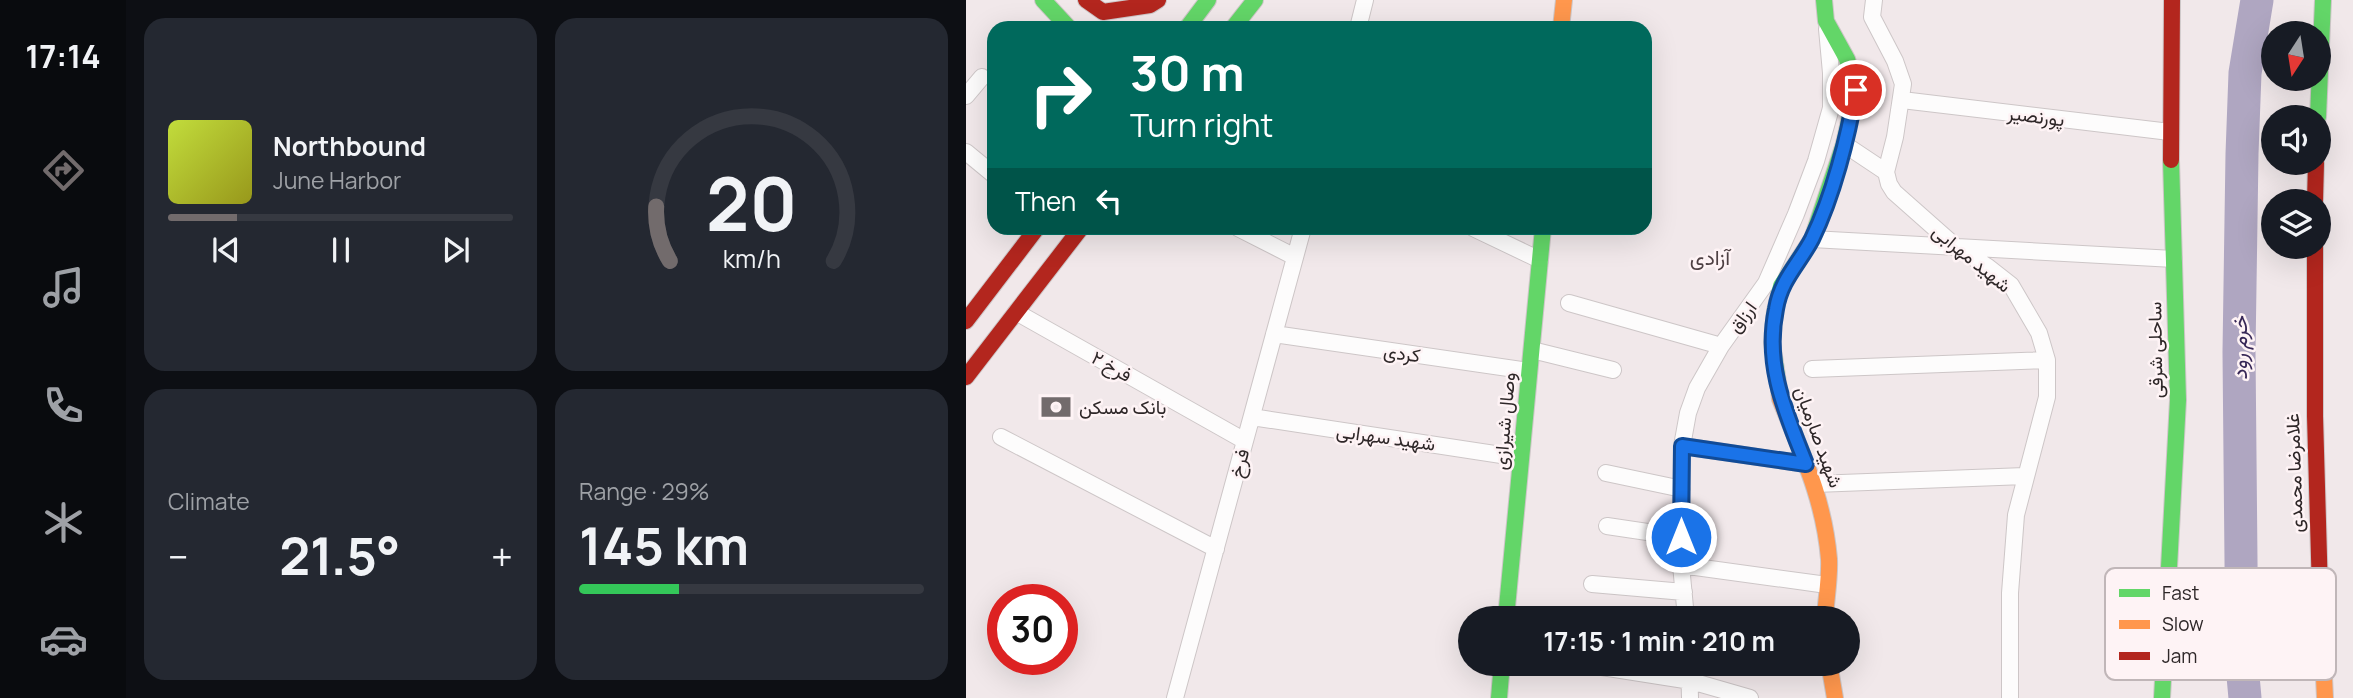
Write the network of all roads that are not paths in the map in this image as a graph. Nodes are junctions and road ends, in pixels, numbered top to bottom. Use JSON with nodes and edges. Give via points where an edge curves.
{"nodes":[{"id":1,"x":1043,"y":0,"type":"edge"},
{"id":2,"x":1086,"y":0,"type":"edge"},
{"id":3,"x":1158,"y":0,"type":"edge"},
{"id":4,"x":1208,"y":0,"type":"edge"},
{"id":5,"x":1255,"y":0,"type":"edge"},
{"id":6,"x":1365,"y":0,"type":"edge"},
{"id":7,"x":1824,"y":0,"type":"edge"},
{"id":8,"x":1874,"y":0,"type":"edge"},
{"id":9,"x":2172,"y":0,"type":"edge"},
{"id":10,"x":2323,"y":0,"type":"edge"},
{"id":11,"x":1560,"y":1,"type":"edge"},
{"id":12,"x":1064,"y":21,"type":"edge"},
{"id":13,"x":1192,"y":21,"type":"edge"},
{"id":14,"x":1238,"y":21,"type":"edge"},
{"id":15,"x":1363,"y":21,"type":"edge"},
{"id":16,"x":1561,"y":21,"type":"edge"},
{"id":17,"x":1826,"y":21,"type":"junction"},
{"id":18,"x":982,"y":77,"type":"dead end"},
{"id":19,"x":966,"y":96,"type":"edge"},
{"id":20,"x":1902,"y":100,"type":"junction"},
{"id":21,"x":2319,"y":105,"type":"edge"},
{"id":22,"x":2170,"y":132,"type":"junction"},
{"id":23,"x":1844,"y":144,"type":"junction"},
{"id":24,"x":966,"y":152,"type":"edge"},
{"id":25,"x":987,"y":169,"type":"edge"},
{"id":26,"x":1886,"y":172,"type":"junction"},
{"id":27,"x":1032,"y":235,"type":"edge"},
{"id":28,"x":1076,"y":235,"type":"edge"},
{"id":29,"x":1252,"y":235,"type":"edge"},
{"id":30,"x":1301,"y":235,"type":"edge"},
{"id":31,"x":1488,"y":235,"type":"edge"},
{"id":32,"x":1542,"y":235,"type":"edge"},
{"id":33,"x":1812,"y":239,"type":"junction"},
{"id":34,"x":1955,"y":246,"type":"junction"},
{"id":35,"x":1295,"y":257,"type":"junction"},
{"id":36,"x":2174,"y":259,"type":"junction"},
{"id":37,"x":2315,"y":259,"type":"edge"},
{"id":38,"x":1540,"y":260,"type":"junction"},
{"id":39,"x":1569,"y":303,"type":"dead end"},
{"id":40,"x":1016,"y":312,"type":"junction"},
{"id":41,"x":966,"y":321,"type":"edge"},
{"id":42,"x":1274,"y":334,"type":"junction"},
{"id":43,"x":1721,"y":346,"type":"junction"},
{"id":44,"x":1532,"y":350,"type":"junction"},
{"id":45,"x":2047,"y":360,"type":"junction"},
{"id":46,"x":1812,"y":369,"type":"dead end"},
{"id":47,"x":1613,"y":370,"type":"dead end"},
{"id":48,"x":1529,"y":371,"type":"junction"},
{"id":49,"x":966,"y":377,"type":"edge"},
{"id":50,"x":1252,"y":417,"type":"junction"},
{"id":51,"x":1002,"y":437,"type":"dead end"},
{"id":52,"x":1245,"y":441,"type":"junction"},
{"id":53,"x":1682,"y":446,"type":"junction"},
{"id":54,"x":1521,"y":457,"type":"junction"},
{"id":55,"x":1806,"y":464,"type":"junction"},
{"id":56,"x":1606,"y":473,"type":"dead end"},
{"id":57,"x":2025,"y":476,"type":"junction"},
{"id":58,"x":1815,"y":484,"type":"junction"},
{"id":59,"x":1682,"y":489,"type":"junction"},
{"id":60,"x":1607,"y":526,"type":"dead end"},
{"id":61,"x":1681,"y":537,"type":"junction"},
{"id":62,"x":1216,"y":549,"type":"junction"},
{"id":63,"x":1681,"y":565,"type":"junction"},
{"id":64,"x":2169,"y":568,"type":"edge"},
{"id":65,"x":2318,"y":568,"type":"edge"},
{"id":66,"x":1592,"y":584,"type":"dead end"},
{"id":67,"x":1827,"y":585,"type":"junction"},
{"id":68,"x":1684,"y":592,"type":"junction"},
{"id":69,"x":1507,"y":606,"type":"edge"},
{"id":70,"x":1685,"y":606,"type":"edge"},
{"id":71,"x":1826,"y":606,"type":"edge"},
{"id":72,"x":1501,"y":676,"type":"edge"},
{"id":73,"x":1659,"y":676,"type":"edge"},
{"id":74,"x":1690,"y":676,"type":"edge"},
{"id":75,"x":1830,"y":676,"type":"edge"},
{"id":76,"x":2163,"y":680,"type":"edge"},
{"id":77,"x":2324,"y":680,"type":"edge"},
{"id":78,"x":1691,"y":681,"type":"junction"},
{"id":79,"x":1175,"y":698,"type":"edge"},
{"id":80,"x":1499,"y":698,"type":"edge"},
{"id":81,"x":1690,"y":698,"type":"edge"},
{"id":82,"x":1750,"y":698,"type":"edge"},
{"id":83,"x":1836,"y":698,"type":"edge"},
{"id":84,"x":2010,"y":698,"type":"edge"},
{"id":85,"x":2162,"y":698,"type":"edge"},
{"id":86,"x":2325,"y":698,"type":"edge"}],
"edges":[{"from":1,"to":12,"type":"main road"},
{"from":2,"to":3,"type":"main road","via":[[1103,12]]},
{"from":4,"to":13,"type":"main road"},
{"from":5,"to":14,"type":"main road"},
{"from":6,"to":15,"type":"street"},
{"from":7,"to":17,"type":"main road","name":"شهید صارمیان"},
{"from":8,"to":20,"type":"street","via":[[1872,17],[1895,61],[1903,84]]},
{"from":9,"to":22,"type":"main road","name":"ساحلی شرقی"},
{"from":10,"to":21,"type":"main road"},
{"from":11,"to":16,"type":"main road"},
{"from":17,"to":23,"type":"main road","name":"شهید صارمیان","via":[[1847,59],[1856,90]]},
{"from":17,"to":43,"type":"street","name":"ارزاق","via":[[1831,108],[1816,161],[1766,283]]},
{"from":18,"to":19,"type":"street"},
{"from":20,"to":22,"type":"street","name":"پورنصیر"},
{"from":20,"to":26,"type":"street"},
{"from":22,"to":36,"type":"main road","name":"ساحلی شرقی"},
{"from":23,"to":26,"type":"street"},
{"from":23,"to":33,"type":"main road","name":"شهید صارمیان"},
{"from":24,"to":25,"type":"street"},
{"from":26,"to":34,"type":"street","name":"شهید مهرابی","via":[[1894,192]]},
{"from":27,"to":41,"type":"main road"},
{"from":28,"to":40,"type":"main road"},
{"from":29,"to":35,"type":"street"},
{"from":30,"to":35,"type":"street","name":"فرخ"},
{"from":31,"to":38,"type":"street"},
{"from":32,"to":38,"type":"main road","name":"وصال شیرازی"},
{"from":33,"to":34,"type":"street"},
{"from":33,"to":55,"type":"main road","name":"شهید صارمیان","via":[[1782,286],[1773,343],[1780,399]]},
{"from":34,"to":36,"type":"street"},
{"from":34,"to":45,"type":"street","name":"شهید مهرابی","via":[[2011,285],[2039,333]]},
{"from":35,"to":42,"type":"street","name":"فرخ"},
{"from":36,"to":64,"type":"main road","name":"ساحلی شرقی","via":[[2178,400]]},
{"from":37,"to":65,"type":"main road","name":"غلامرضا محمدی"},
{"from":38,"to":44,"type":"main road","name":"وصال شیرازی"},
{"from":39,"to":43,"type":"street"},
{"from":40,"to":49,"type":"main road"},
{"from":40,"to":52,"type":"street","name":"فرخ ۲"},
{"from":42,"to":48,"type":"street","name":"کردی"},
{"from":42,"to":50,"type":"street","name":"فرخ"},
{"from":43,"to":53,"type":"street","name":"ارزاق","via":[[1697,388]]},
{"from":44,"to":47,"type":"street"},
{"from":44,"to":48,"type":"main road","name":"وصال شیرازی"},
{"from":45,"to":46,"type":"street"},
{"from":45,"to":57,"type":"street","name":"شهید مهرابی","via":[[2047,397]]},
{"from":48,"to":54,"type":"main road","name":"وصال شیرازی"},
{"from":50,"to":52,"type":"street","name":"فرخ"},
{"from":50,"to":54,"type":"street","name":"شهید سهرابی"},
{"from":51,"to":62,"type":"street"},
{"from":52,"to":62,"type":"street","name":"فرخ"},
{"from":53,"to":55,"type":"street"},
{"from":53,"to":59,"type":"street","name":"ارزاق"},
{"from":54,"to":69,"type":"main road","name":"وصال شیرازی"},
{"from":55,"to":58,"type":"main road","name":"شهید صارمیان"},
{"from":56,"to":59,"type":"street"},
{"from":57,"to":58,"type":"street"},
{"from":57,"to":84,"type":"street","name":"شهید مهرابی","via":[[2016,515]]},
{"from":58,"to":67,"type":"main road","name":"شهید صارمیان","via":[[1829,561]]},
{"from":59,"to":61,"type":"street","name":"ارزاق"},
{"from":60,"to":61,"type":"street"},
{"from":61,"to":63,"type":"street","name":"ارزاق"},
{"from":62,"to":79,"type":"street","name":"فرخ"},
{"from":63,"to":67,"type":"street"},
{"from":63,"to":68,"type":"street","name":"ارزاق"},
{"from":66,"to":68,"type":"street"},
{"from":67,"to":71,"type":"main road","name":"شهید صارمیان"},
{"from":68,"to":70,"type":"street","name":"ارزاق"},
{"from":72,"to":80,"type":"main road"},
{"from":73,"to":78,"type":"street"},
{"from":74,"to":78,"type":"street"},
{"from":75,"to":83,"type":"main road"},
{"from":76,"to":85,"type":"main road","name":"ساحلی شرقی"},
{"from":77,"to":86,"type":"main road","name":"غلامرضا محمدی"},
{"from":78,"to":81,"type":"street"},
{"from":78,"to":82,"type":"street"}]}
